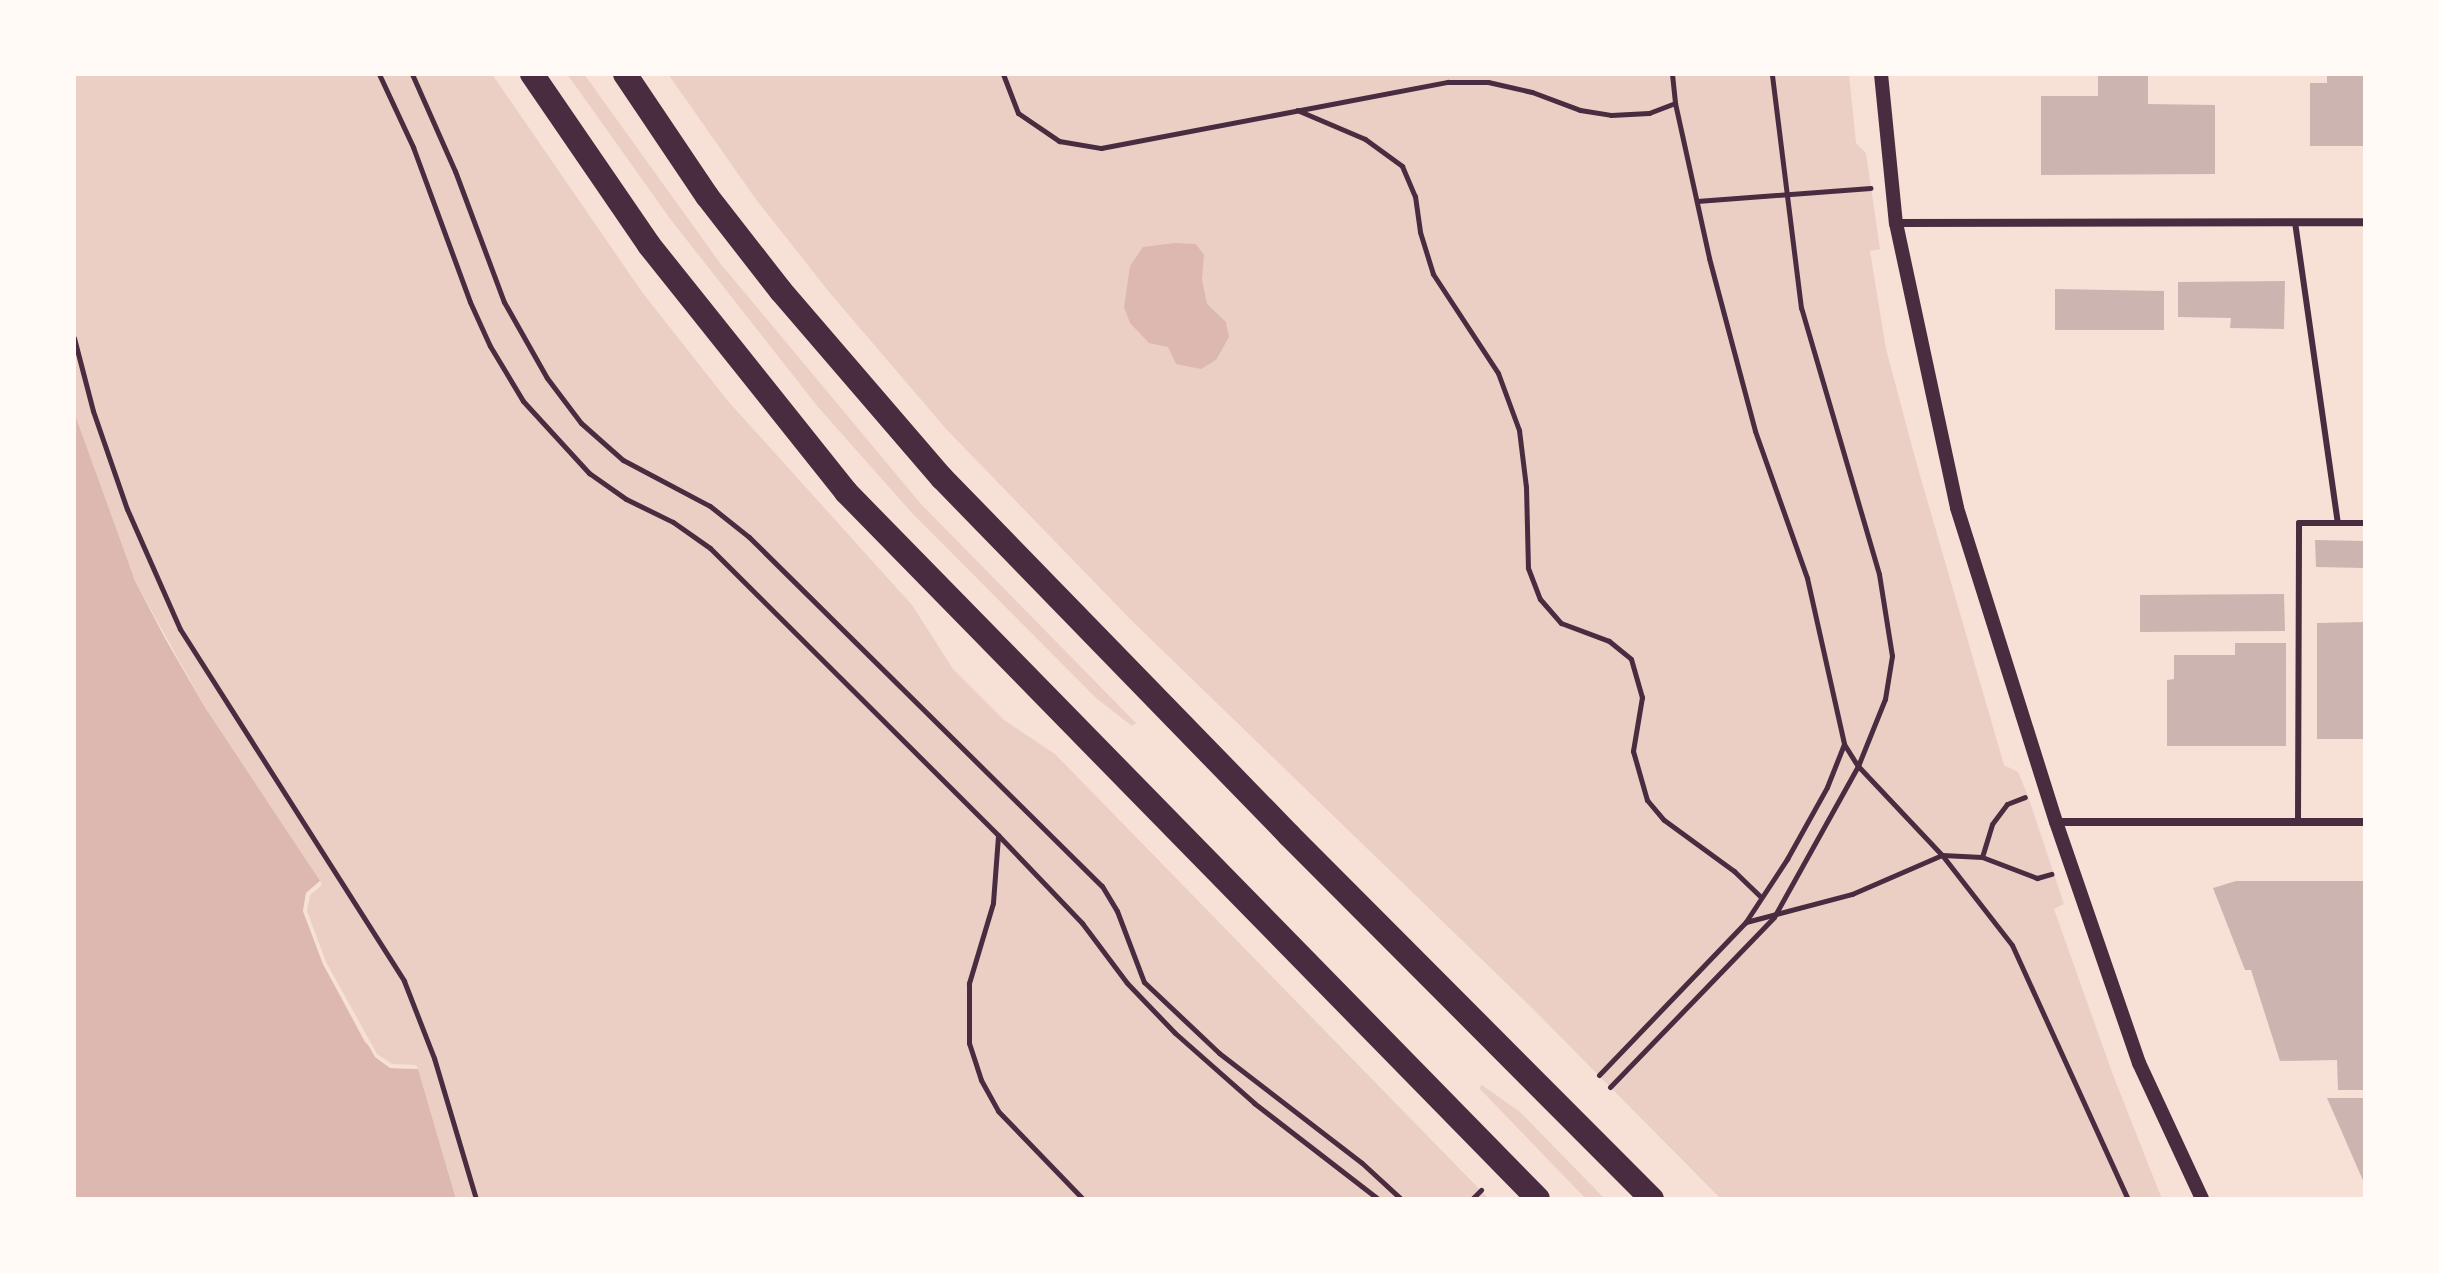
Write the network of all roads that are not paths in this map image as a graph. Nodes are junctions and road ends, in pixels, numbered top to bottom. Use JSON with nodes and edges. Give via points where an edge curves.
{"nodes":[{"id":1,"x":532,"y":74,"type":"edge"},
{"id":2,"x":625,"y":74,"type":"edge"},
{"id":3,"x":1881,"y":74,"type":"edge"},
{"id":4,"x":2295,"y":222,"type":"junction"},
{"id":5,"x":2365,"y":222,"type":"edge"},
{"id":6,"x":1896,"y":223,"type":"junction"},
{"id":7,"x":2338,"y":523,"type":"junction"},
{"id":8,"x":2365,"y":523,"type":"edge"},
{"id":9,"x":2056,"y":822,"type":"junction"},
{"id":10,"x":2298,"y":822,"type":"junction"},
{"id":11,"x":2365,"y":822,"type":"edge"},
{"id":12,"x":1538,"y":1199,"type":"edge"},
{"id":13,"x":1652,"y":1199,"type":"edge"},
{"id":14,"x":2202,"y":1199,"type":"edge"}],
"edges":[{"from":1,"to":12,"type":"highway","via":[[649,245],[846,492]]},
{"from":2,"to":13,"type":"highway","via":[[707,196],[781,291],[942,478]]},
{"from":3,"to":6,"type":"street"},
{"from":4,"to":5,"type":"street"},
{"from":4,"to":6,"type":"street"},
{"from":4,"to":7,"type":"lane"},
{"from":6,"to":9,"type":"street","via":[[1957,508]]},
{"from":7,"to":8,"type":"lane"},
{"from":7,"to":10,"type":"lane","via":[[2299,523]]},
{"from":9,"to":10,"type":"street"},
{"from":9,"to":14,"type":"street","via":[[2139,1063]]},
{"from":10,"to":11,"type":"street"}]}
